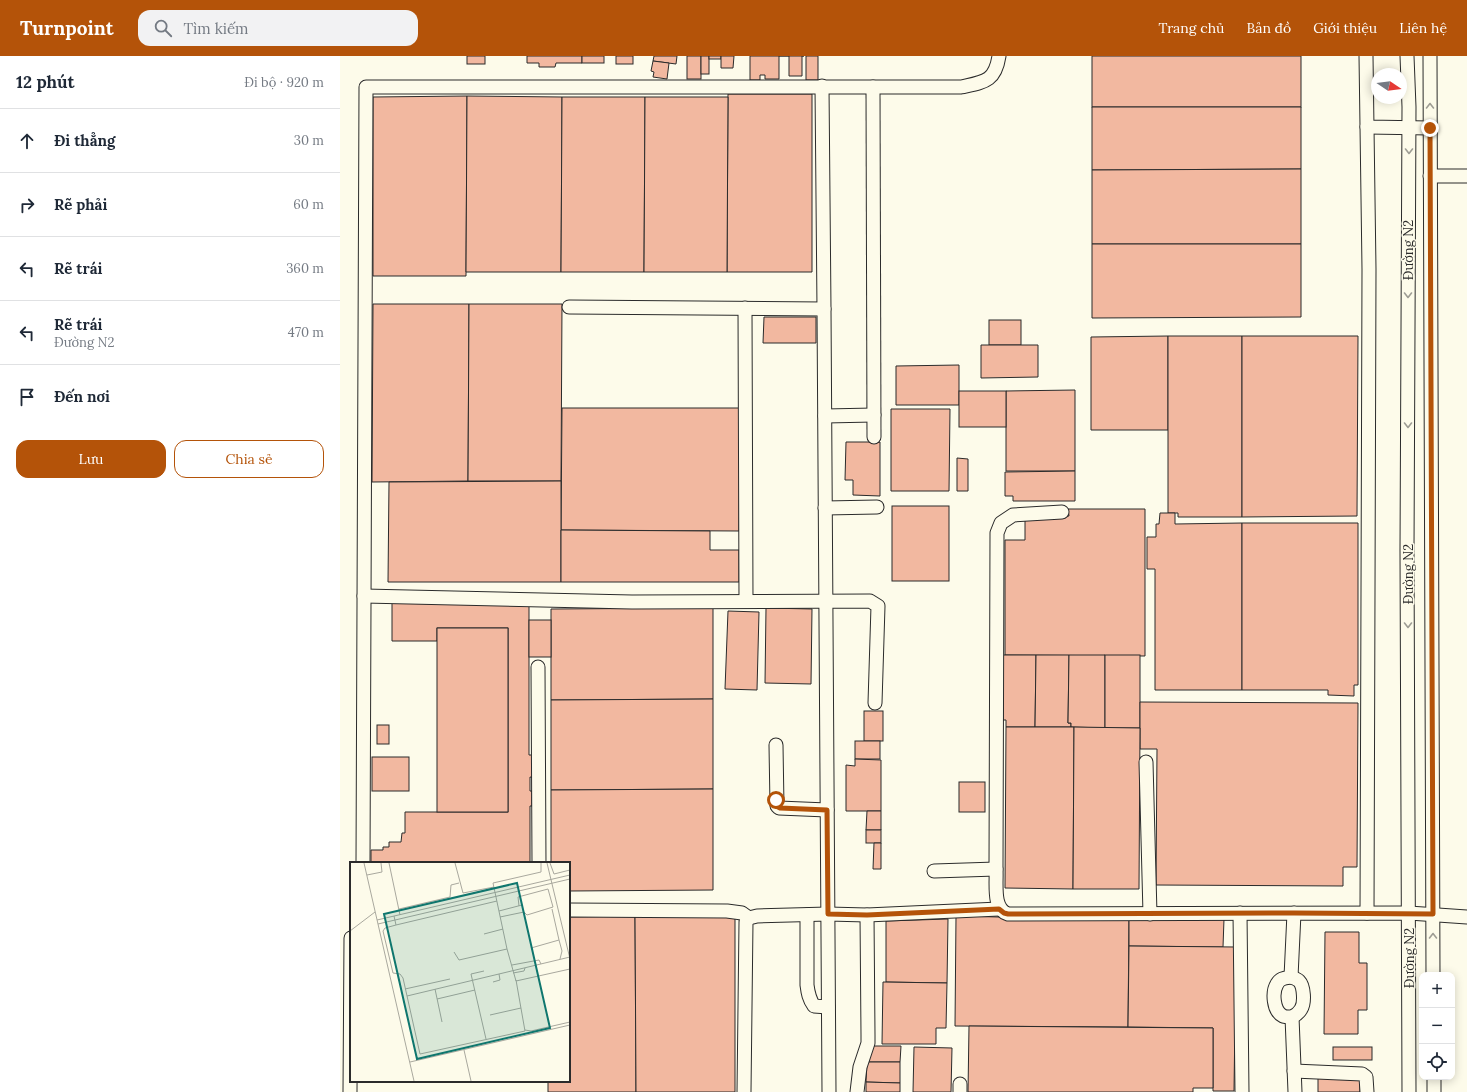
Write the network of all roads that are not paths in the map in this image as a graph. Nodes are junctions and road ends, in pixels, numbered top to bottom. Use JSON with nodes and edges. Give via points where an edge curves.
{"nodes":[{"id":1,"x":1000,"y":56,"type":"edge"},
{"id":2,"x":1366,"y":56,"type":"edge"},
{"id":3,"x":1407,"y":56,"type":"edge"},
{"id":4,"x":1430,"y":56,"type":"edge"},
{"id":5,"x":822,"y":86,"type":"junction"},
{"id":6,"x":873,"y":87,"type":"junction"},
{"id":7,"x":1367,"y":127,"type":"junction"},
{"id":8,"x":1409,"y":128,"type":"junction"},
{"id":9,"x":1430,"y":128,"type":"junction"},
{"id":10,"x":1430,"y":176,"type":"junction"},
{"id":11,"x":1467,"y":176,"type":"edge"},
{"id":12,"x":569,"y":307,"type":"dead end"},
{"id":13,"x":745,"y":308,"type":"junction"},
{"id":14,"x":824,"y":308,"type":"junction"},
{"id":15,"x":874,"y":415,"type":"junction"},
{"id":16,"x":825,"y":416,"type":"junction"},
{"id":17,"x":874,"y":437,"type":"dead end"},
{"id":18,"x":878,"y":507,"type":"dead end"},
{"id":19,"x":825,"y":508,"type":"junction"},
{"id":20,"x":1062,"y":512,"type":"dead end"},
{"id":21,"x":364,"y":596,"type":"junction"},
{"id":22,"x":746,"y":601,"type":"junction"},
{"id":23,"x":826,"y":601,"type":"junction"},
{"id":24,"x":538,"y":667,"type":"dead end"},
{"id":25,"x":875,"y":703,"type":"dead end"},
{"id":26,"x":776,"y":745,"type":"dead end"},
{"id":27,"x":1146,"y":762,"type":"dead end"},
{"id":28,"x":827,"y":810,"type":"junction"},
{"id":29,"x":363,"y":862,"type":"edge"},
{"id":30,"x":539,"y":862,"type":"edge"},
{"id":31,"x":996,"y":869,"type":"junction"},
{"id":32,"x":934,"y":871,"type":"dead end"},
{"id":33,"x":999,"y":909,"type":"junction"},
{"id":34,"x":570,"y":910,"type":"edge"},
{"id":35,"x":1240,"y":913,"type":"junction"},
{"id":36,"x":1294,"y":913,"type":"junction"},
{"id":37,"x":1368,"y":913,"type":"junction"},
{"id":38,"x":1409,"y":913,"type":"junction"},
{"id":39,"x":828,"y":914,"type":"junction"},
{"id":40,"x":1150,"y":914,"type":"junction"},
{"id":41,"x":1433,"y":914,"type":"junction"},
{"id":42,"x":807,"y":915,"type":"junction"},
{"id":43,"x":867,"y":915,"type":"junction"},
{"id":44,"x":1467,"y":917,"type":"edge"},
{"id":45,"x":749,"y":918,"type":"junction"},
{"id":46,"x":1433,"y":972,"type":"edge"},
{"id":47,"x":1291,"y":977,"type":"junction"},
{"id":48,"x":828,"y":1007,"type":"junction"},
{"id":49,"x":1292,"y":1017,"type":"junction"},
{"id":50,"x":1294,"y":1070,"type":"junction"},
{"id":51,"x":1434,"y":1080,"type":"edge"},
{"id":52,"x":350,"y":1082,"type":"edge"},
{"id":53,"x":350,"y":1092,"type":"edge"},
{"id":54,"x":744,"y":1092,"type":"edge"},
{"id":55,"x":829,"y":1092,"type":"edge"},
{"id":56,"x":857,"y":1092,"type":"edge"},
{"id":57,"x":1242,"y":1092,"type":"edge"},
{"id":58,"x":1295,"y":1092,"type":"edge"},
{"id":59,"x":1366,"y":1092,"type":"edge"},
{"id":60,"x":1409,"y":1092,"type":"edge"},
{"id":61,"x":1434,"y":1092,"type":"edge"}],
"edges":[{"from":1,"to":6,"type":"street","via":[[993,76],[984,82],[961,87]]},
{"from":2,"to":7,"type":"street"},
{"from":3,"to":8,"type":"street","name":"Đường N2"},
{"from":9,"to":4,"type":"street","name":"Đường N2","one_way":true},
{"from":5,"to":6,"type":"street"},
{"from":5,"to":14,"type":"street"},
{"from":5,"to":21,"type":"street","via":[[366,87]]},
{"from":6,"to":15,"type":"street"},
{"from":7,"to":8,"type":"street"},
{"from":7,"to":37,"type":"street"},
{"from":8,"to":9,"type":"street"},
{"from":8,"to":38,"type":"street","name":"Đường N2","one_way":true},
{"from":9,"to":10,"type":"street","name":"Đường N2"},
{"from":10,"to":11,"type":"street"},
{"from":10,"to":41,"type":"street","name":"Đường N2"},
{"from":12,"to":13,"type":"street"},
{"from":13,"to":14,"type":"street"},
{"from":13,"to":22,"type":"street"},
{"from":14,"to":16,"type":"street"},
{"from":15,"to":16,"type":"street"},
{"from":15,"to":17,"type":"street"},
{"from":16,"to":19,"type":"street"},
{"from":18,"to":19,"type":"street"},
{"from":19,"to":23,"type":"street"},
{"from":20,"to":31,"type":"street","via":[[1013,515],[1001,523],[997,533]]},
{"from":21,"to":22,"type":"street","via":[[632,602]]},
{"from":21,"to":29,"type":"street"},
{"from":22,"to":23,"type":"street"},
{"from":23,"to":25,"type":"street","via":[[870,601],[878,606]]},
{"from":23,"to":28,"type":"street"},
{"from":24,"to":30,"type":"street"},
{"from":26,"to":28,"type":"street","via":[[776,806]]},
{"from":27,"to":40,"type":"street"},
{"from":28,"to":39,"type":"street"},
{"from":31,"to":32,"type":"street"},
{"from":31,"to":33,"type":"street"},
{"from":33,"to":40,"type":"street","via":[[1008,914]]},
{"from":33,"to":43,"type":"street"},
{"from":34,"to":45,"type":"street","via":[[727,911],[742,913]]},
{"from":35,"to":36,"type":"street"},
{"from":35,"to":40,"type":"street"},
{"from":35,"to":57,"type":"street"},
{"from":36,"to":37,"type":"street"},
{"from":36,"to":47,"type":"street"},
{"from":37,"to":38,"type":"street"},
{"from":38,"to":41,"type":"street"},
{"from":38,"to":60,"type":"street","name":"Đường N2"},
{"from":39,"to":42,"type":"street"},
{"from":39,"to":43,"type":"street"},
{"from":39,"to":48,"type":"street"},
{"from":41,"to":44,"type":"street"},
{"from":46,"to":41,"type":"street","name":"Đường N2","one_way":true},
{"from":42,"to":45,"type":"street"},
{"from":42,"to":48,"type":"street","via":[[808,994],[814,1006]]},
{"from":43,"to":56,"type":"street","via":[[868,1043],[860,1067]]},
{"from":45,"to":54,"type":"street","via":[[746,922]]},
{"from":47,"to":49,"type":"street","via":[[1299,981],[1303,998],[1300,1012]]},
{"from":47,"to":49,"type":"street","via":[[1283,978],[1277,983],[1275,1005],[1280,1014]]},
{"from":48,"to":55,"type":"street"},
{"from":49,"to":50,"type":"street"},
{"from":50,"to":58,"type":"street"},
{"from":50,"to":59,"type":"street","via":[[1362,1074],[1366,1077]]},
{"from":51,"to":61,"type":"street"},
{"from":52,"to":53,"type":"street"}]}
